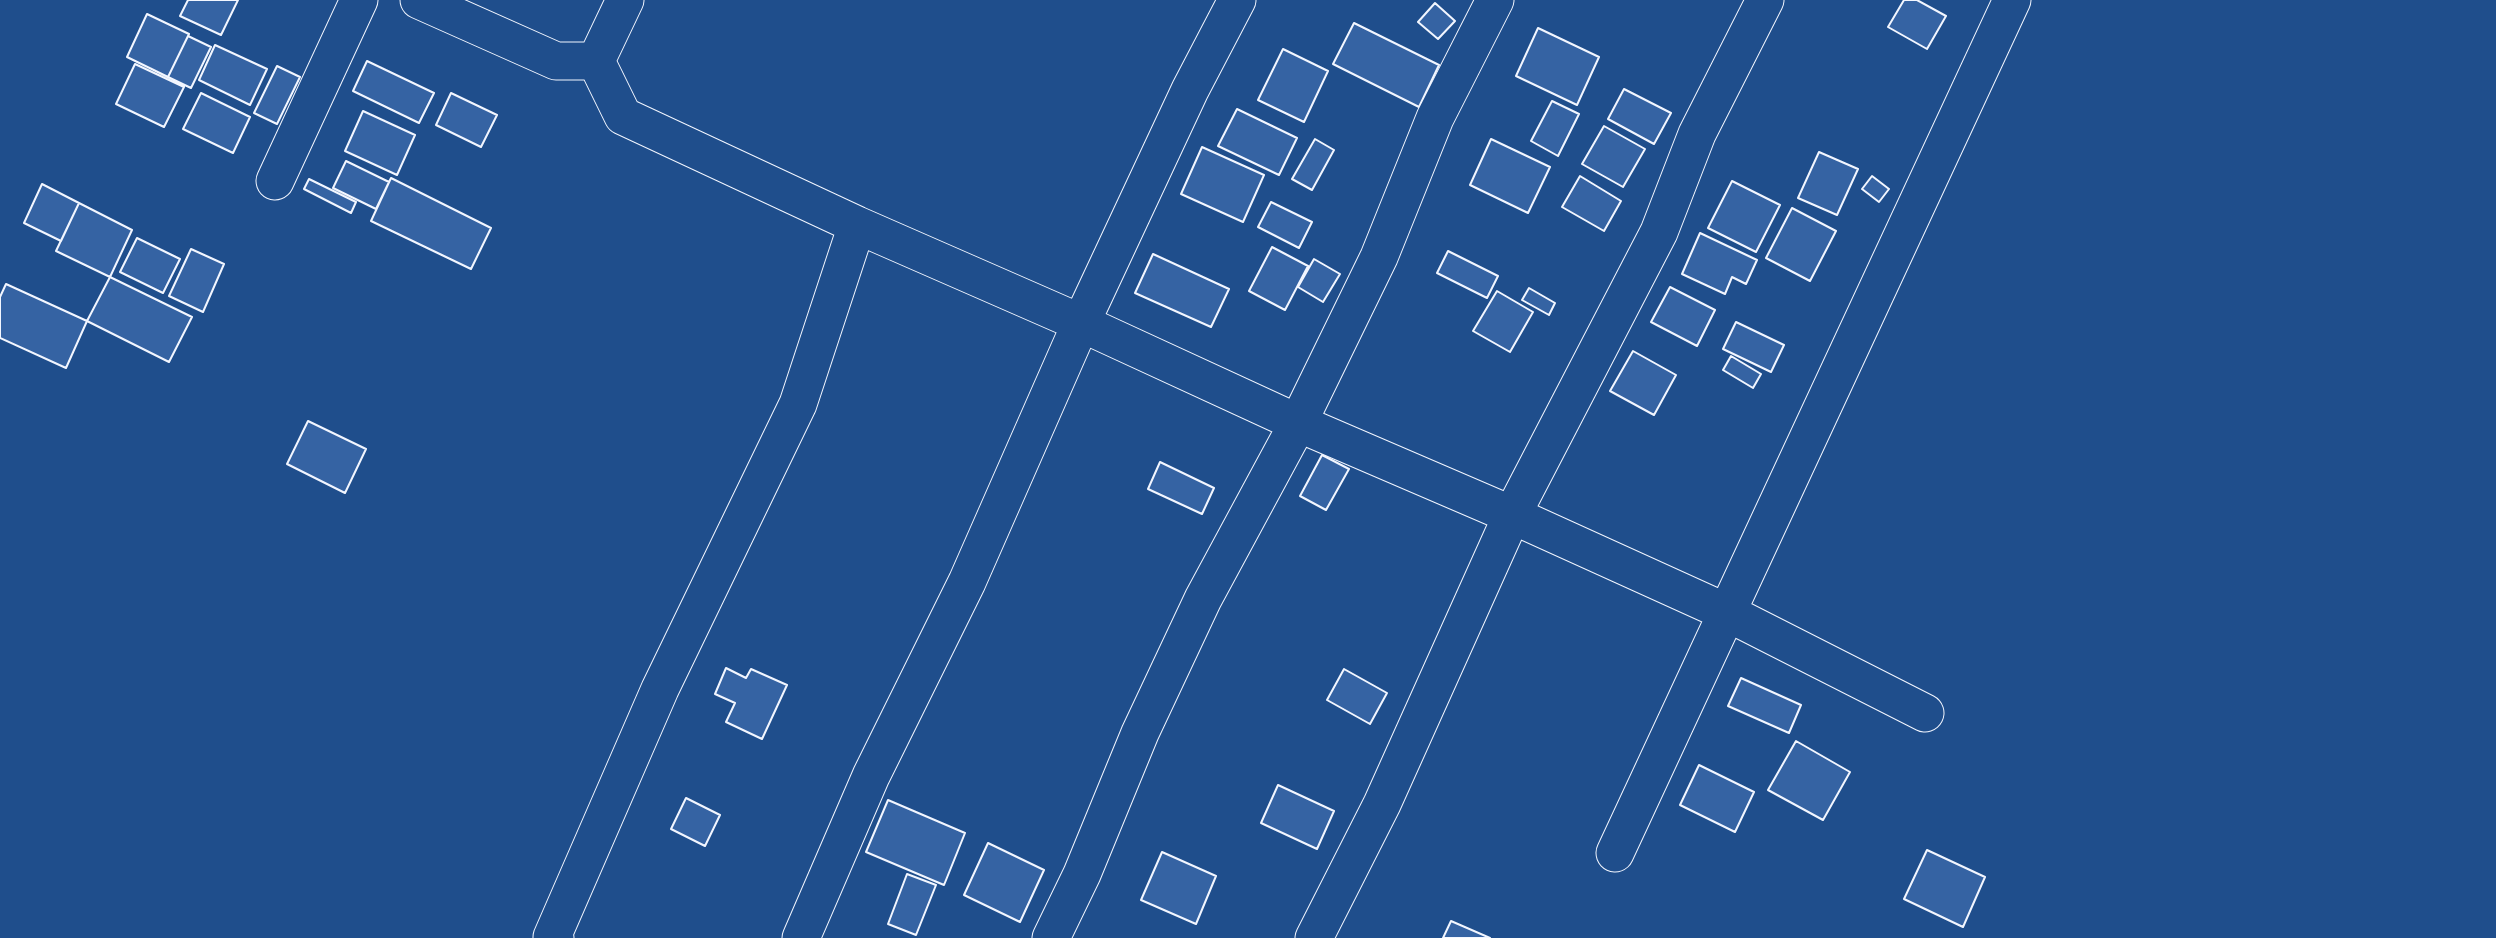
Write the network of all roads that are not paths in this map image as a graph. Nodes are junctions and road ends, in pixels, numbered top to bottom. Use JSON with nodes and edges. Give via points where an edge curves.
{"nodes":[{"id":1,"x":359,"y":0,"type":"edge"},
{"id":2,"x":419,"y":0,"type":"edge"},
{"id":3,"x":625,"y":0,"type":"edge"},
{"id":4,"x":1237,"y":0,"type":"edge"},
{"id":5,"x":1495,"y":0,"type":"edge"},
{"id":6,"x":1765,"y":0,"type":"edge"},
{"id":7,"x":2011,"y":0,"type":"edge"},
{"id":8,"x":596,"y":61,"type":"junction"},
{"id":9,"x":275,"y":181,"type":"dead end"},
{"id":10,"x":857,"y":225,"type":"junction"},
{"id":11,"x":1081,"y":323,"type":"junction"},
{"id":12,"x":1298,"y":423,"type":"junction"},
{"id":13,"x":1512,"y":515,"type":"junction"},
{"id":14,"x":1728,"y":613,"type":"junction"},
{"id":15,"x":1925,"y":713,"type":"dead end"},
{"id":16,"x":1615,"y":853,"type":"dead end"},
{"id":17,"x":555,"y":938,"type":"edge"},
{"id":18,"x":801,"y":938,"type":"edge"},
{"id":19,"x":1051,"y":938,"type":"edge"},
{"id":20,"x":1314,"y":938,"type":"edge"}],
"edges":[{"from":1,"to":9,"type":"street"},
{"from":2,"to":8,"type":"street","via":[[556,61]]},
{"from":3,"to":8,"type":"street"},
{"from":4,"to":11,"type":"street"},
{"from":5,"to":12,"type":"street","via":[[1435,118],[1379,257]]},
{"from":6,"to":13,"type":"street","via":[[1697,134],[1659,232]]},
{"from":7,"to":14,"type":"street"},
{"from":8,"to":10,"type":"street","via":[[623,116]]},
{"from":10,"to":11,"type":"street"},
{"from":10,"to":17,"type":"street","via":[[798,404],[660,689]]},
{"from":11,"to":12,"type":"street"},
{"from":11,"to":18,"type":"street","via":[[967,582],[871,776]]},
{"from":12,"to":13,"type":"street"},
{"from":12,"to":19,"type":"street","via":[[1203,600]]},
{"from":13,"to":14,"type":"street"},
{"from":13,"to":20,"type":"street","via":[[1382,804]]},
{"from":14,"to":15,"type":"street"},
{"from":14,"to":16,"type":"street"}]}
